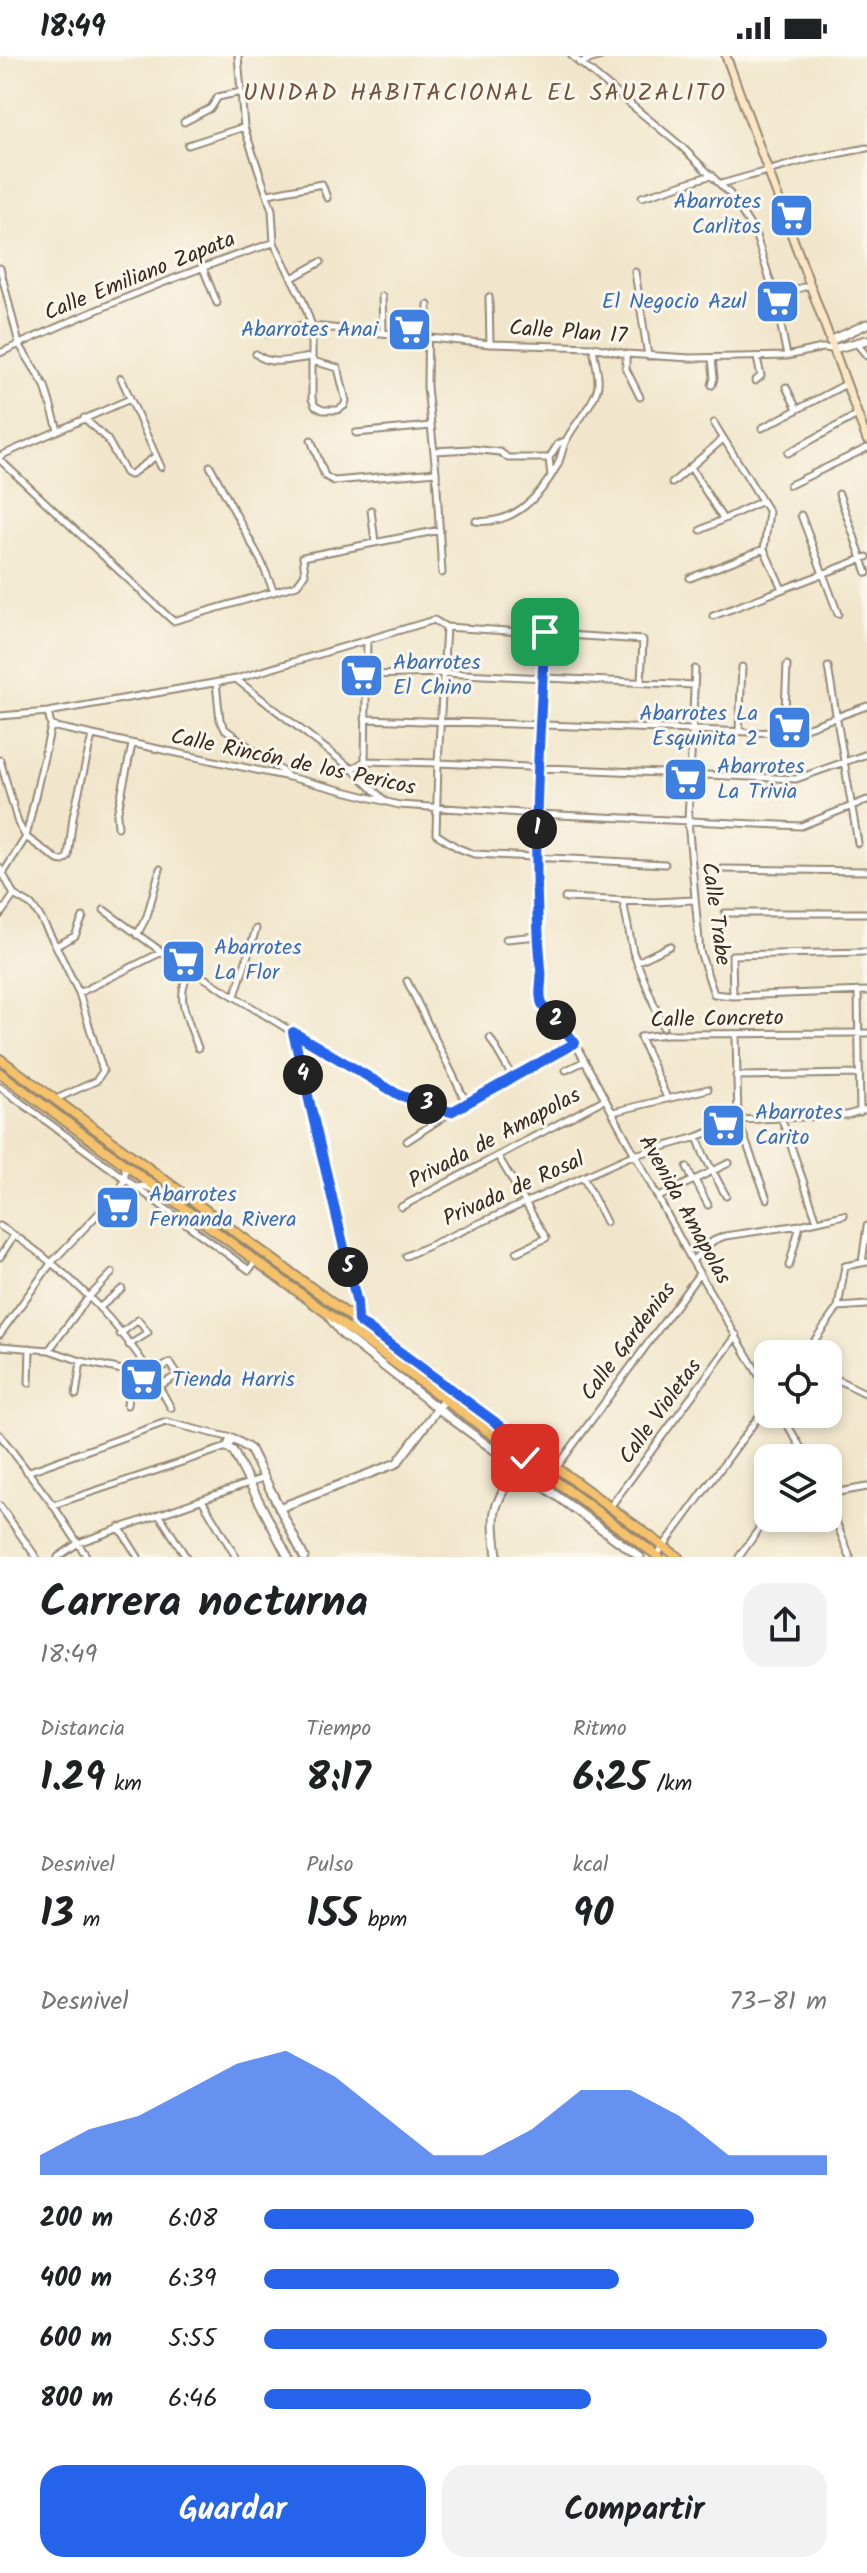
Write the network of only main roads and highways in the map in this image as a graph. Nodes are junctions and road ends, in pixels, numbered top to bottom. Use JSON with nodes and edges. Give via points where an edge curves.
{"nodes":[{"id":1,"x":726,"y":56,"type":"edge"},
{"id":2,"x":867,"y":440,"type":"edge"},
{"id":3,"x":0,"y":1059,"type":"edge"},
{"id":4,"x":0,"y":1073,"type":"edge"},
{"id":5,"x":170,"y":1183,"type":"junction"},
{"id":6,"x":162,"y":1192,"type":"junction"},
{"id":7,"x":262,"y":1251,"type":"junction"},
{"id":8,"x":256,"y":1261,"type":"junction"},
{"id":9,"x":658,"y":1556,"type":"edge"},
{"id":10,"x":678,"y":1557,"type":"edge"}],
"edges":[{"from":1,"to":2,"type":"main road"},
{"from":3,"to":5,"type":"main road"},
{"from":4,"to":6,"type":"main road"},
{"from":5,"to":6,"type":"main road"},
{"from":5,"to":7,"type":"main road"},
{"from":6,"to":8,"type":"main road"},
{"from":7,"to":8,"type":"main road"},
{"from":7,"to":10,"type":"main road"},
{"from":8,"to":9,"type":"main road"}]}
